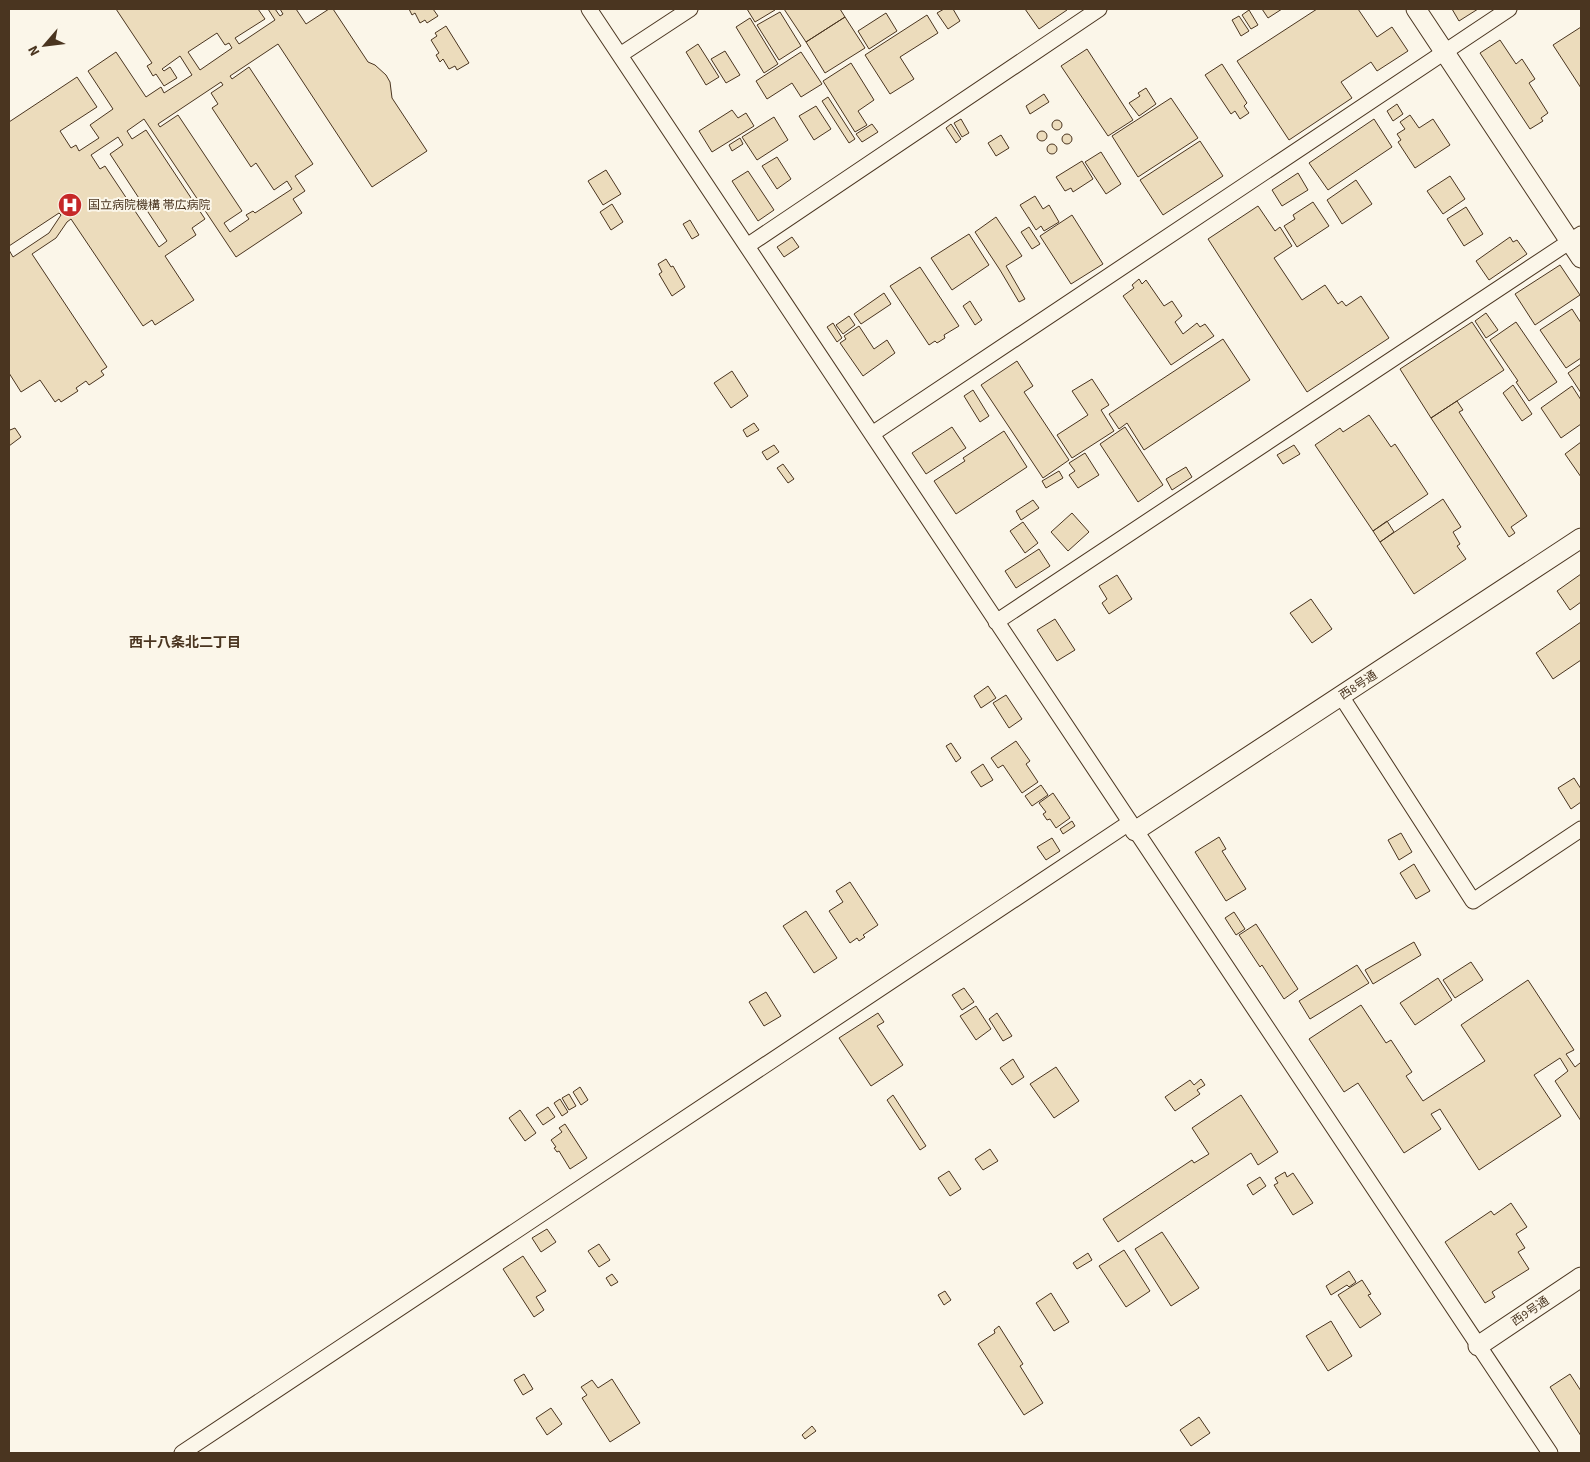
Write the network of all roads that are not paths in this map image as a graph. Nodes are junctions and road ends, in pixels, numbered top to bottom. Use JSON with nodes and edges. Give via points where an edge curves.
{"nodes":[{"id":1,"x":589,"y":9,"type":"edge"},
{"id":2,"x":690,"y":9,"type":"edge"},
{"id":3,"x":1099,"y":9,"type":"edge"},
{"id":4,"x":1416,"y":9,"type":"edge"},
{"id":5,"x":1509,"y":9,"type":"edge"},
{"id":6,"x":1444,"y":52,"type":"junction"},
{"id":7,"x":620,"y":56,"type":"junction"},
{"id":8,"x":1576,"y":238,"type":"edge"},
{"id":9,"x":747,"y":246,"type":"junction"},
{"id":10,"x":1581,"y":258,"type":"edge"},
{"id":11,"x":872,"y":434,"type":"junction"},
{"id":12,"x":1581,"y":538,"type":"edge"},
{"id":13,"x":996,"y":622,"type":"junction"},
{"id":14,"x":1342,"y":696,"type":"junction"},
{"id":15,"x":1132,"y":827,"type":"junction"},
{"id":16,"x":1581,"y":829,"type":"edge"},
{"id":17,"x":1581,"y":1277,"type":"edge"},
{"id":18,"x":1478,"y":1346,"type":"junction"},
{"id":19,"x":182,"y":1453,"type":"edge"},
{"id":20,"x":1550,"y":1453,"type":"edge"}],
"edges":[{"from":1,"to":7,"type":"street"},
{"from":2,"to":7,"type":"street"},
{"from":3,"to":9,"type":"street"},
{"from":4,"to":6,"type":"street"},
{"from":5,"to":6,"type":"street"},
{"from":6,"to":8,"type":"street"},
{"from":6,"to":11,"type":"street"},
{"from":7,"to":9,"type":"street"},
{"from":8,"to":10,"type":"street"},
{"from":8,"to":13,"type":"street"},
{"from":9,"to":11,"type":"street"},
{"from":11,"to":13,"type":"street"},
{"from":12,"to":14,"type":"street","name":"西8号通"},
{"from":13,"to":15,"type":"street"},
{"from":14,"to":15,"type":"street","name":"西8号通"},
{"from":14,"to":16,"type":"street","via":[[1473,901]]},
{"from":15,"to":18,"type":"street"},
{"from":15,"to":19,"type":"street"},
{"from":17,"to":18,"type":"street","name":"西9号通"},
{"from":18,"to":20,"type":"street"}]}
